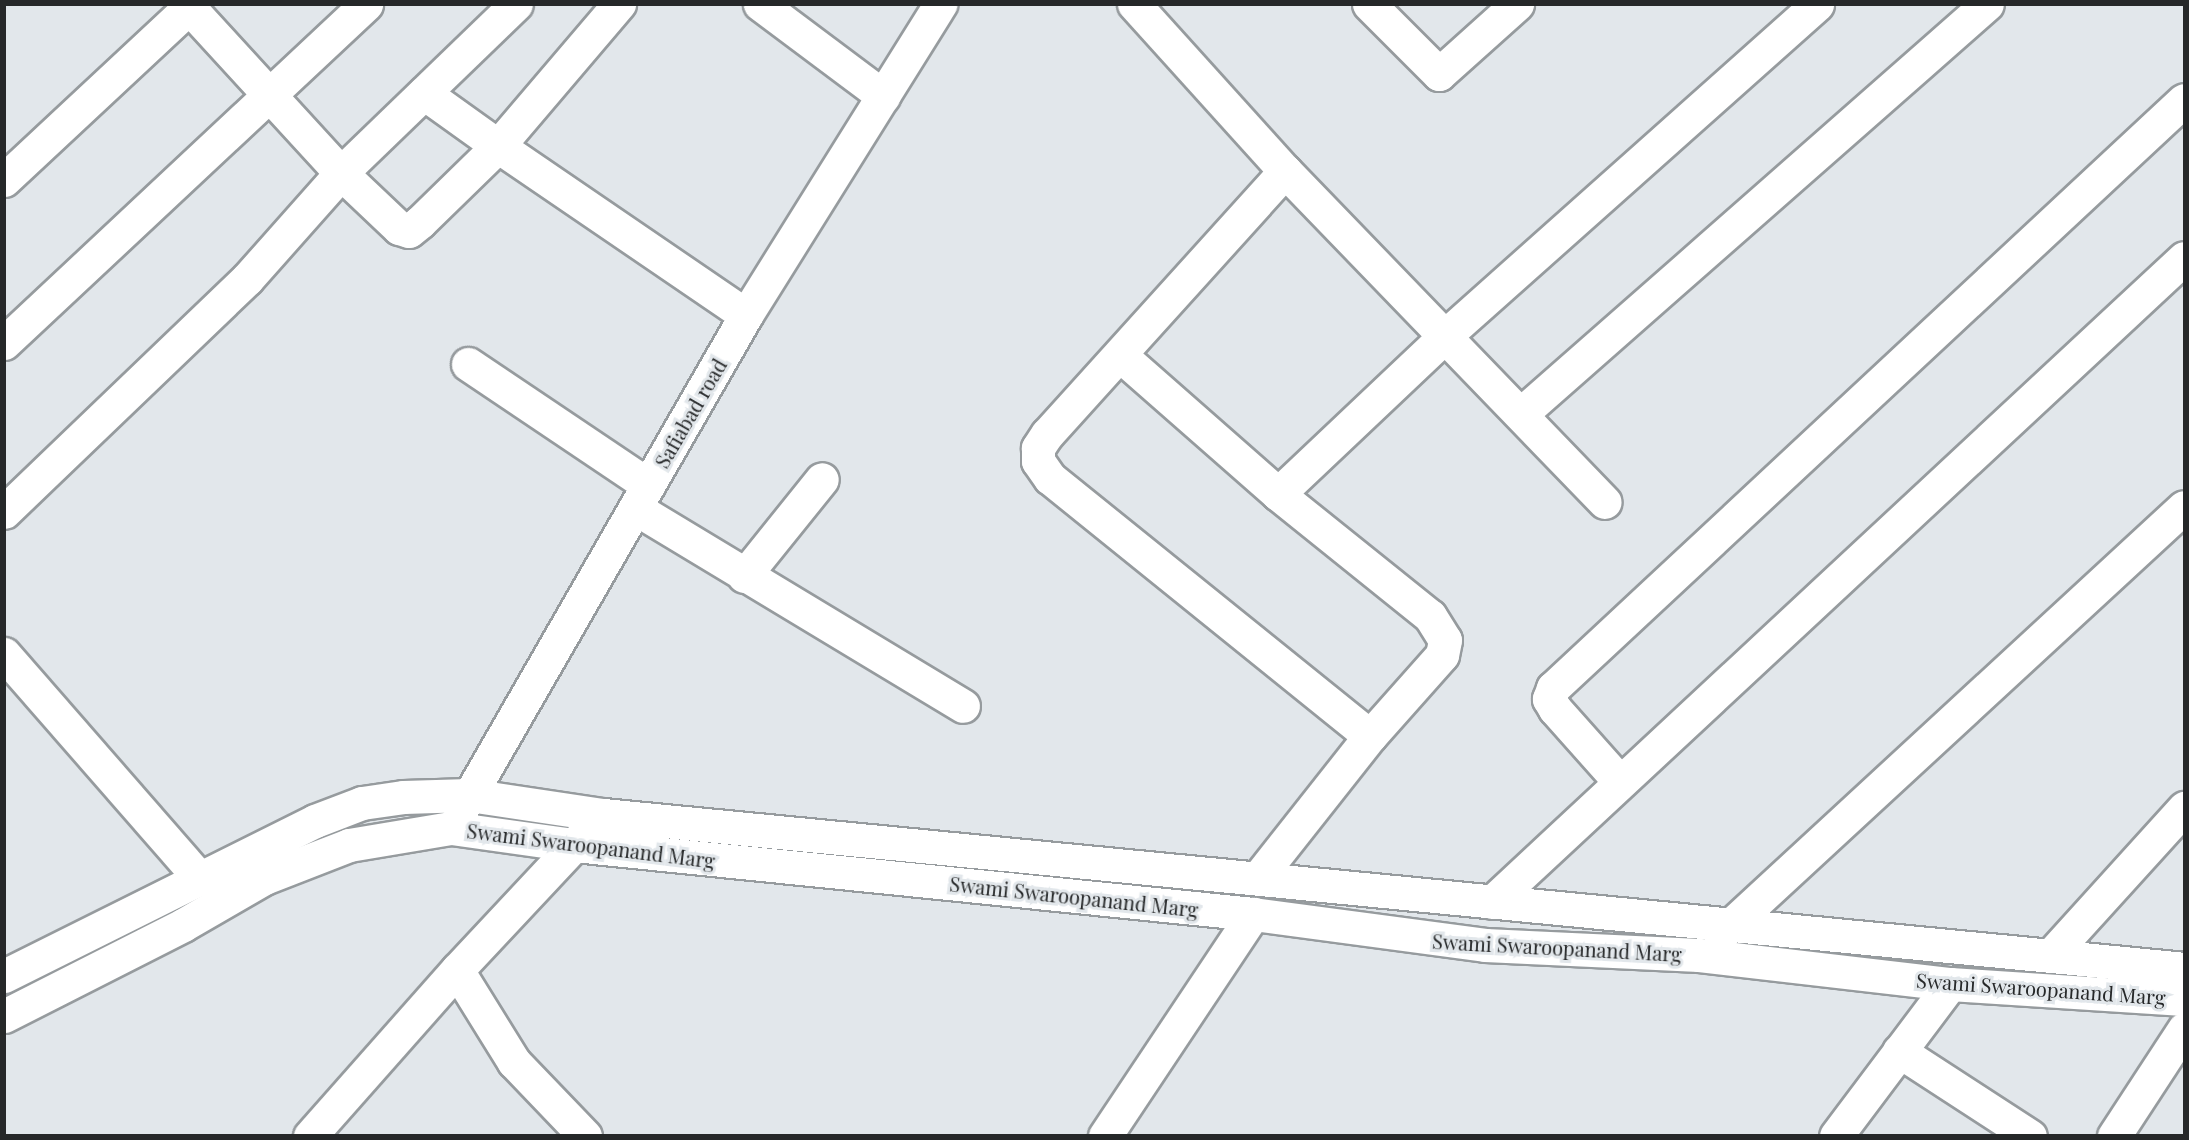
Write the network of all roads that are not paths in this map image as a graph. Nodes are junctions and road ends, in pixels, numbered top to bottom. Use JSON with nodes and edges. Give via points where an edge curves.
{"nodes":[{"id":1,"x":366,"y":4,"type":"edge"},
{"id":2,"x":516,"y":4,"type":"edge"},
{"id":3,"x":619,"y":4,"type":"edge"},
{"id":4,"x":760,"y":4,"type":"edge"},
{"id":5,"x":940,"y":4,"type":"edge"},
{"id":6,"x":1134,"y":4,"type":"edge"},
{"id":7,"x":1369,"y":4,"type":"edge"},
{"id":8,"x":1517,"y":4,"type":"edge"},
{"id":9,"x":1817,"y":4,"type":"edge"},
{"id":10,"x":1986,"y":4,"type":"edge"},
{"id":11,"x":190,"y":6,"type":"edge"},
{"id":12,"x":424,"y":93,"type":"junction"},
{"id":13,"x":268,"y":94,"type":"junction"},
{"id":14,"x":883,"y":96,"type":"junction"},
{"id":15,"x":2184,"y":100,"type":"edge"},
{"id":16,"x":498,"y":146,"type":"junction"},
{"id":17,"x":1286,"y":171,"type":"junction"},
{"id":18,"x":341,"y":173,"type":"junction"},
{"id":19,"x":4,"y":180,"type":"edge"},
{"id":20,"x":2184,"y":258,"type":"edge"},
{"id":21,"x":746,"y":315,"type":"junction"},
{"id":22,"x":1446,"y":335,"type":"junction"},
{"id":23,"x":4,"y":343,"type":"edge"},
{"id":24,"x":1120,"y":356,"type":"junction"},
{"id":25,"x":468,"y":364,"type":"dead end"},
{"id":26,"x":1522,"y":413,"type":"junction"},
{"id":27,"x":822,"y":480,"type":"dead end"},
{"id":28,"x":1278,"y":494,"type":"junction"},
{"id":29,"x":642,"y":497,"type":"junction"},
{"id":30,"x":1605,"y":502,"type":"dead end"},
{"id":31,"x":2184,"y":507,"type":"edge"},
{"id":32,"x":4,"y":512,"type":"edge"},
{"id":33,"x":744,"y":576,"type":"junction"},
{"id":34,"x":4,"y":654,"type":"edge"},
{"id":35,"x":963,"y":706,"type":"dead end"},
{"id":36,"x":1370,"y":736,"type":"junction"},
{"id":37,"x":1620,"y":782,"type":"junction"},
{"id":38,"x":469,"y":795,"type":"junction"},
{"id":39,"x":2184,"y":808,"type":"edge"},
{"id":40,"x":603,"y":815,"type":"junction"},
{"id":41,"x":451,"y":828,"type":"junction"},
{"id":42,"x":574,"y":845,"type":"junction"},
{"id":43,"x":1258,"y":878,"type":"junction"},
{"id":44,"x":200,"y":879,"type":"junction"},
{"id":45,"x":1492,"y":902,"type":"junction"},
{"id":46,"x":1253,"y":914,"type":"junction"},
{"id":47,"x":1730,"y":926,"type":"junction"},
{"id":48,"x":1699,"y":955,"type":"junction"},
{"id":49,"x":2050,"y":956,"type":"junction"},
{"id":50,"x":2184,"y":969,"type":"edge"},
{"id":51,"x":457,"y":970,"type":"junction"},
{"id":52,"x":4,"y":976,"type":"edge"},
{"id":53,"x":1950,"y":984,"type":"junction"},
{"id":54,"x":2184,"y":999,"type":"edge"},
{"id":55,"x":4,"y":1016,"type":"edge"},
{"id":56,"x":2184,"y":1029,"type":"edge"},
{"id":57,"x":1899,"y":1051,"type":"junction"},
{"id":58,"x":310,"y":1136,"type":"edge"},
{"id":59,"x":585,"y":1136,"type":"edge"},
{"id":60,"x":1105,"y":1136,"type":"edge"},
{"id":61,"x":1836,"y":1136,"type":"edge"},
{"id":62,"x":2030,"y":1136,"type":"edge"},
{"id":63,"x":2114,"y":1136,"type":"edge"}],
"edges":[{"from":1,"to":13,"type":"street"},
{"from":2,"to":12,"type":"street"},
{"from":3,"to":16,"type":"street"},
{"from":4,"to":14,"type":"street"},
{"from":5,"to":14,"type":"street","name":"Safiabad road"},
{"from":6,"to":17,"type":"street"},
{"from":7,"to":8,"type":"street","via":[[1439,74]]},
{"from":9,"to":22,"type":"street"},
{"from":10,"to":26,"type":"street"},
{"from":11,"to":13,"type":"street"},
{"from":11,"to":19,"type":"street"},
{"from":12,"to":16,"type":"street"},
{"from":12,"to":18,"type":"street"},
{"from":13,"to":18,"type":"street"},
{"from":13,"to":23,"type":"street"},
{"from":14,"to":21,"type":"street","name":"Safiabad road"},
{"from":15,"to":37,"type":"street","via":[[1553,688],[1549,699],[1555,709]]},
{"from":16,"to":18,"type":"street","via":[[409,231],[389,222]]},
{"from":16,"to":21,"type":"street"},
{"from":17,"to":22,"type":"street"},
{"from":17,"to":24,"type":"street"},
{"from":18,"to":32,"type":"street","via":[[247,279]]},
{"from":20,"to":37,"type":"street"},
{"from":21,"to":29,"type":"street","name":"Safiabad road"},
{"from":22,"to":26,"type":"street"},
{"from":22,"to":28,"type":"street"},
{"from":24,"to":28,"type":"street"},
{"from":24,"to":36,"type":"street","via":[[1047,434],[1038,448],[1044,470]]},
{"from":25,"to":29,"type":"street"},
{"from":26,"to":30,"type":"street"},
{"from":27,"to":33,"type":"street"},
{"from":28,"to":36,"type":"street","via":[[1430,616],[1445,640],[1442,655]]},
{"from":29,"to":33,"type":"street"},
{"from":29,"to":38,"type":"street","name":"Safiabad road"},
{"from":31,"to":47,"type":"street"},
{"from":33,"to":35,"type":"street"},
{"from":34,"to":44,"type":"street"},
{"from":36,"to":43,"type":"street"},
{"from":37,"to":45,"type":"street"},
{"from":38,"to":40,"type":"street","name":"Swami Swaroopanand Marg"},
{"from":38,"to":41,"type":"street","name":"Safiabad road"},
{"from":38,"to":44,"type":"street","name":"Swami Swaroopanand Marg","via":[[362,803],[315,821]]},
{"from":39,"to":49,"type":"street"},
{"from":40,"to":42,"type":"street"},
{"from":40,"to":43,"type":"street","name":"Swami Swaroopanand Marg"},
{"from":41,"to":42,"type":"street","name":"Swami Swaroopanand Marg"},
{"from":41,"to":55,"type":"street","name":"Swami Swaroopanand Marg","via":[[349,845],[264,878],[183,925]]},
{"from":42,"to":46,"type":"street","name":"Swami Swaroopanand Marg"},
{"from":42,"to":51,"type":"street"},
{"from":43,"to":45,"type":"street","name":"Swami Swaroopanand Marg"},
{"from":44,"to":52,"type":"street","name":"Swami Swaroopanand Marg"},
{"from":45,"to":47,"type":"street","name":"Swami Swaroopanand Marg"},
{"from":46,"to":48,"type":"street","name":"Swami Swaroopanand Marg","via":[[1485,945]]},
{"from":46,"to":60,"type":"street"},
{"from":47,"to":48,"type":"street"},
{"from":47,"to":49,"type":"street","name":"Swami Swaroopanand Marg"},
{"from":48,"to":53,"type":"street","name":"Swami Swaroopanand Marg"},
{"from":49,"to":50,"type":"street","name":"Swami Swaroopanand Marg"},
{"from":51,"to":58,"type":"street"},
{"from":51,"to":59,"type":"street","via":[[514,1062]]},
{"from":53,"to":54,"type":"street","name":"Swami Swaroopanand Marg"},
{"from":53,"to":57,"type":"street"},
{"from":56,"to":63,"type":"street"},
{"from":57,"to":61,"type":"street"},
{"from":57,"to":62,"type":"street"}]}
